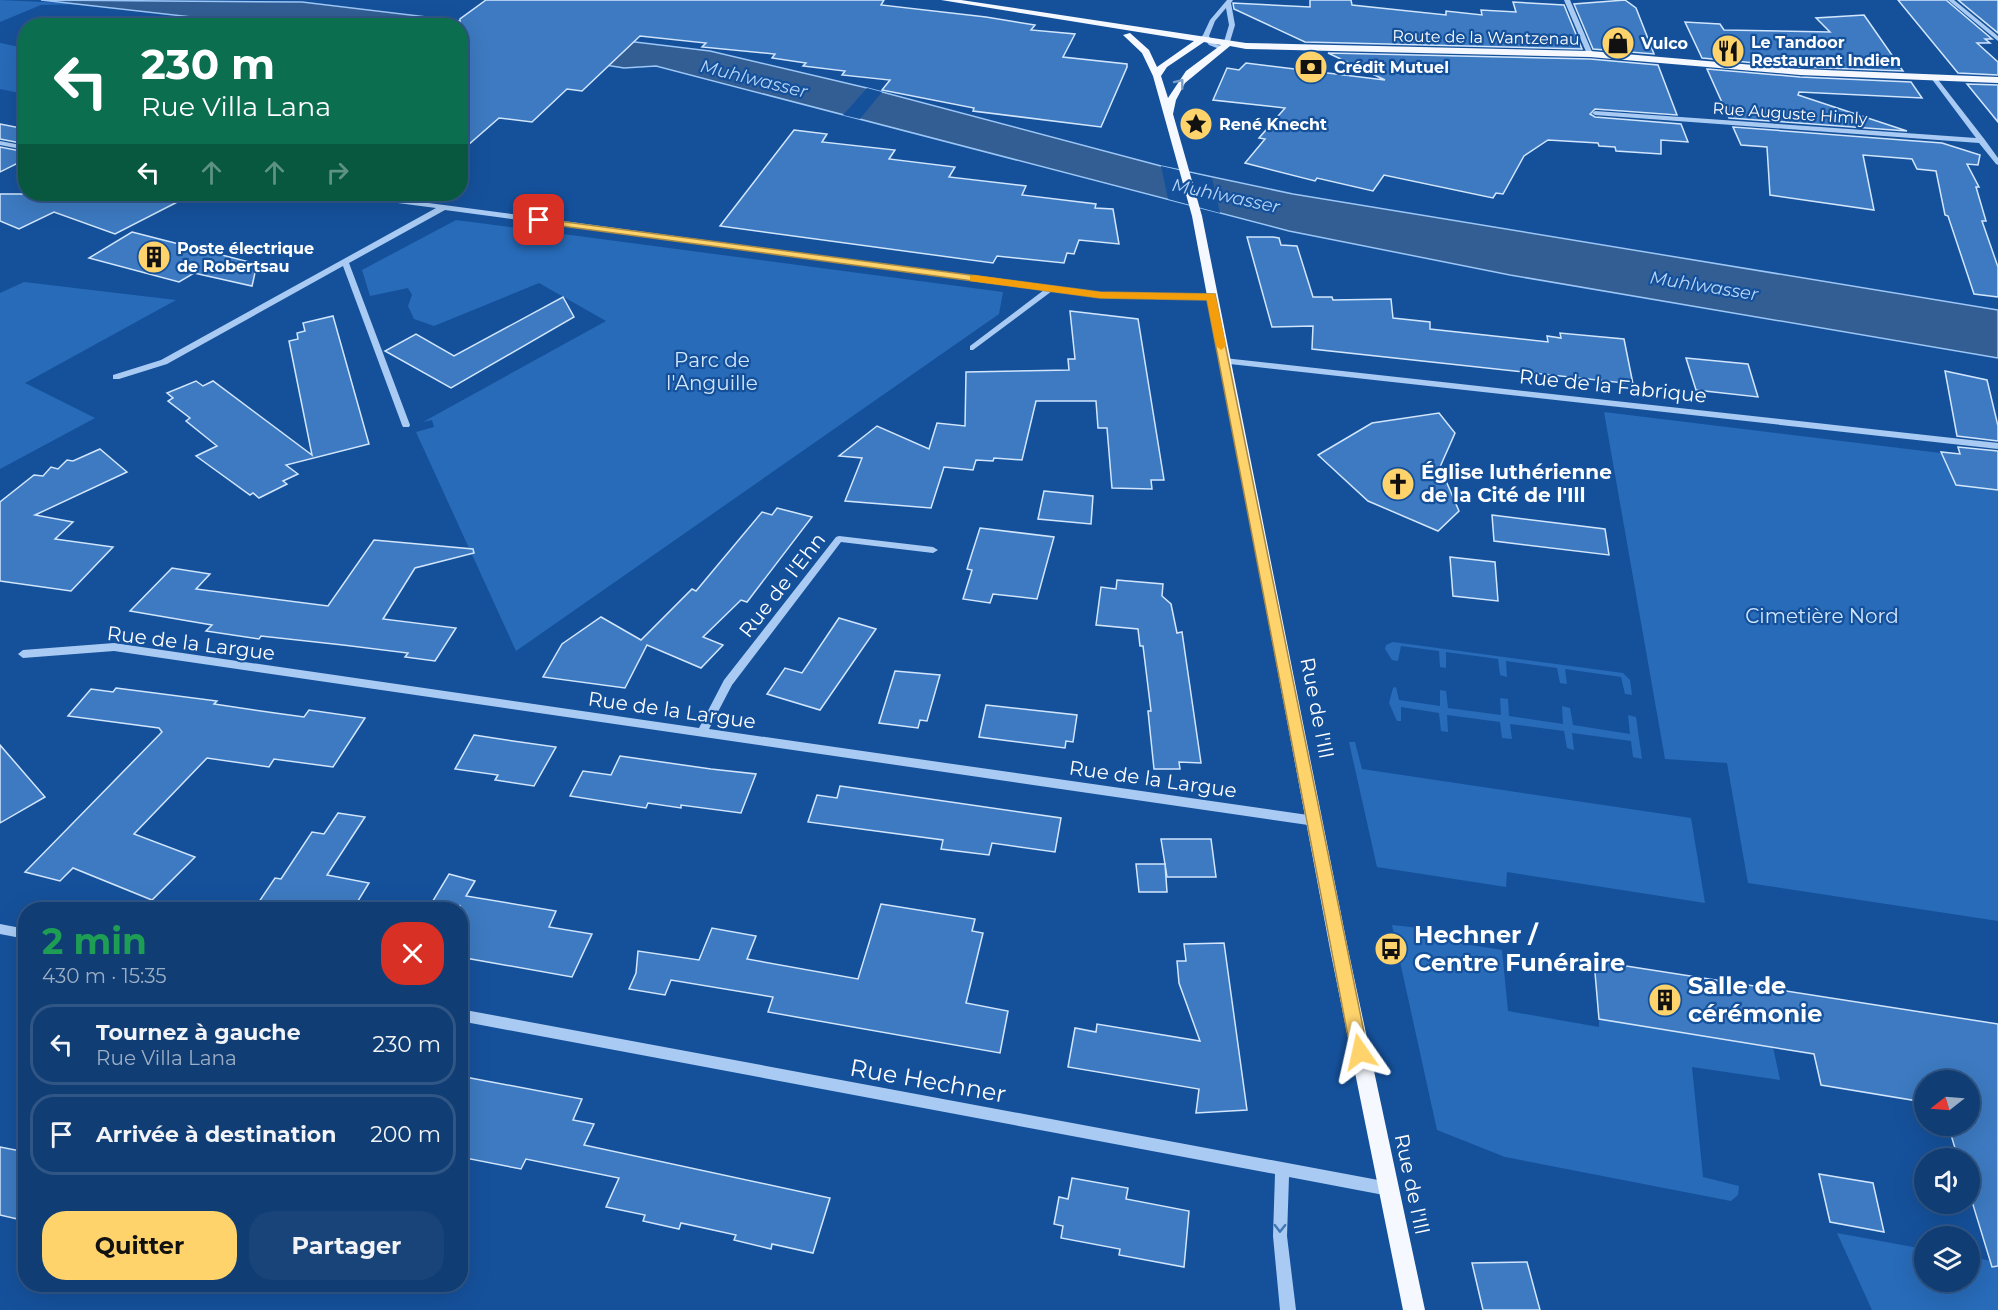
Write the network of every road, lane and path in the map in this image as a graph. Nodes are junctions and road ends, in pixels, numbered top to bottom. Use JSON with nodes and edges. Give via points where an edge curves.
{"nodes":[{"id":1,"x":945,"y":0,"type":"edge"},
{"id":2,"x":1567,"y":0,"type":"edge"},
{"id":3,"x":1951,"y":0,"type":"edge"},
{"id":4,"x":1229,"y":2,"type":"edge"},
{"id":5,"x":1110,"y":27,"type":"junction"},
{"id":6,"x":1126,"y":35,"type":"junction"},
{"id":7,"x":1175,"y":35,"type":"junction"},
{"id":8,"x":1230,"y":35,"type":"junction"},
{"id":9,"x":1998,"y":39,"type":"edge"},
{"id":10,"x":1211,"y":44,"type":"junction"},
{"id":11,"x":1192,"y":46,"type":"junction"},
{"id":12,"x":1260,"y":47,"type":"junction"},
{"id":13,"x":1179,"y":54,"type":"junction"},
{"id":14,"x":1590,"y":54,"type":"junction"},
{"id":15,"x":1157,"y":76,"type":"junction"},
{"id":16,"x":1934,"y":78,"type":"junction"},
{"id":17,"x":1998,"y":80,"type":"edge"},
{"id":18,"x":1595,"y":113,"type":"dead end"},
{"id":19,"x":1168,"y":116,"type":"junction"},
{"id":20,"x":1983,"y":141,"type":"junction"},
{"id":21,"x":0,"y":143,"type":"edge"},
{"id":22,"x":18,"y":146,"type":"edge"},
{"id":23,"x":1998,"y":163,"type":"edge"},
{"id":24,"x":398,"y":201,"type":"edge"},
{"id":25,"x":444,"y":207,"type":"junction"},
{"id":26,"x":345,"y":262,"type":"junction"},
{"id":27,"x":1050,"y":289,"type":"junction"},
{"id":28,"x":1211,"y":297,"type":"junction"},
{"id":29,"x":973,"y":348,"type":"dead end"},
{"id":30,"x":1224,"y":362,"type":"junction"},
{"id":31,"x":116,"y":377,"type":"dead end"},
{"id":32,"x":406,"y":424,"type":"dead end"},
{"id":33,"x":1998,"y":446,"type":"edge"},
{"id":34,"x":933,"y":550,"type":"dead end"},
{"id":35,"x":23,"y":654,"type":"dead end"},
{"id":36,"x":702,"y":732,"type":"junction"},
{"id":37,"x":1315,"y":821,"type":"junction"},
{"id":38,"x":0,"y":929,"type":"edge"},
{"id":39,"x":18,"y":932,"type":"edge"},
{"id":40,"x":468,"y":1017,"type":"edge"},
{"id":41,"x":1282,"y":1170,"type":"junction"},
{"id":42,"x":1389,"y":1189,"type":"junction"},
{"id":43,"x":1288,"y":1310,"type":"edge"},
{"id":44,"x":1414,"y":1310,"type":"edge"}],
"edges":[{"from":1,"to":5,"type":"main road","name":"Route de la Wantzenau"},
{"from":2,"to":14,"type":"street"},
{"from":3,"to":9,"type":"street"},
{"from":4,"to":8,"type":"street"},
{"from":4,"to":10,"type":"street","via":[[1215,17]]},
{"from":5,"to":6,"type":"main road","name":"Route de la Wantzenau"},
{"from":5,"to":7,"type":"main road","name":"Route de la Wantzenau"},
{"from":6,"to":11,"type":"main road","name":"Route de la Wantzenau"},
{"from":6,"to":15,"type":"main road","name":"Rue de l'Ill","via":[[1143,48]]},
{"from":7,"to":10,"type":"main road","name":"Route de la Wantzenau"},
{"from":7,"to":10,"type":"street","via":[[1195,34]]},
{"from":8,"to":10,"type":"street"},
{"from":8,"to":12,"type":"street","via":[[1238,43]]},
{"from":10,"to":11,"type":"main road"},
{"from":10,"to":12,"type":"main road"},
{"from":10,"to":12,"type":"main road","name":"Route de la Wantzenau"},
{"from":10,"to":13,"type":"main road"},
{"from":19,"to":10,"type":"main road","one_way":true,"via":[[1170,101],[1181,80]]},
{"from":11,"to":13,"type":"main road"},
{"from":12,"to":14,"type":"main road","name":"Route de la Wantzenau"},
{"from":13,"to":15,"type":"main road"},
{"from":14,"to":16,"type":"main road","name":"Route de la Wantzenau","via":[[1800,72]]},
{"from":15,"to":19,"type":"main road","name":"Rue de l'Ill"},
{"from":16,"to":17,"type":"main road","name":"Route de la Wantzenau"},
{"from":16,"to":20,"type":"street"},
{"from":18,"to":20,"type":"street","name":"Rue Auguste Himly"},
{"from":19,"to":28,"type":"main road","name":"Rue de l'Ill","via":[[1197,216]]},
{"from":20,"to":23,"type":"street"},
{"from":21,"to":22,"type":"street"},
{"from":24,"to":25,"type":"street"},
{"from":25,"to":26,"type":"street"},
{"from":25,"to":27,"type":"street"},
{"from":26,"to":31,"type":"street","via":[[164,362]]},
{"from":26,"to":32,"type":"street"},
{"from":27,"to":28,"type":"street","via":[[1100,295]]},
{"from":27,"to":29,"type":"street"},
{"from":28,"to":30,"type":"main road","name":"Rue de l'Ill"},
{"from":30,"to":33,"type":"street","name":"Rue de la Fabrique"},
{"from":30,"to":37,"type":"main road","name":"Rue de l'Ill"},
{"from":34,"to":36,"type":"street","name":"Rue de l'Ehn","via":[[839,539],[728,683]]},
{"from":35,"to":36,"type":"street","name":"Rue de la Largue","via":[[114,647]]},
{"from":36,"to":37,"type":"street","name":"Rue de la Largue"},
{"from":37,"to":42,"type":"main road","name":"Rue de l'Ill"},
{"from":38,"to":39,"type":"street"},
{"from":40,"to":41,"type":"street","name":"Rue Hechner"},
{"from":41,"to":42,"type":"street","name":"Rue Hechner"},
{"from":41,"to":43,"type":"street","one_way":true,"via":[[1280,1236]]},
{"from":42,"to":44,"type":"main road","name":"Rue de l'Ill"}]}
